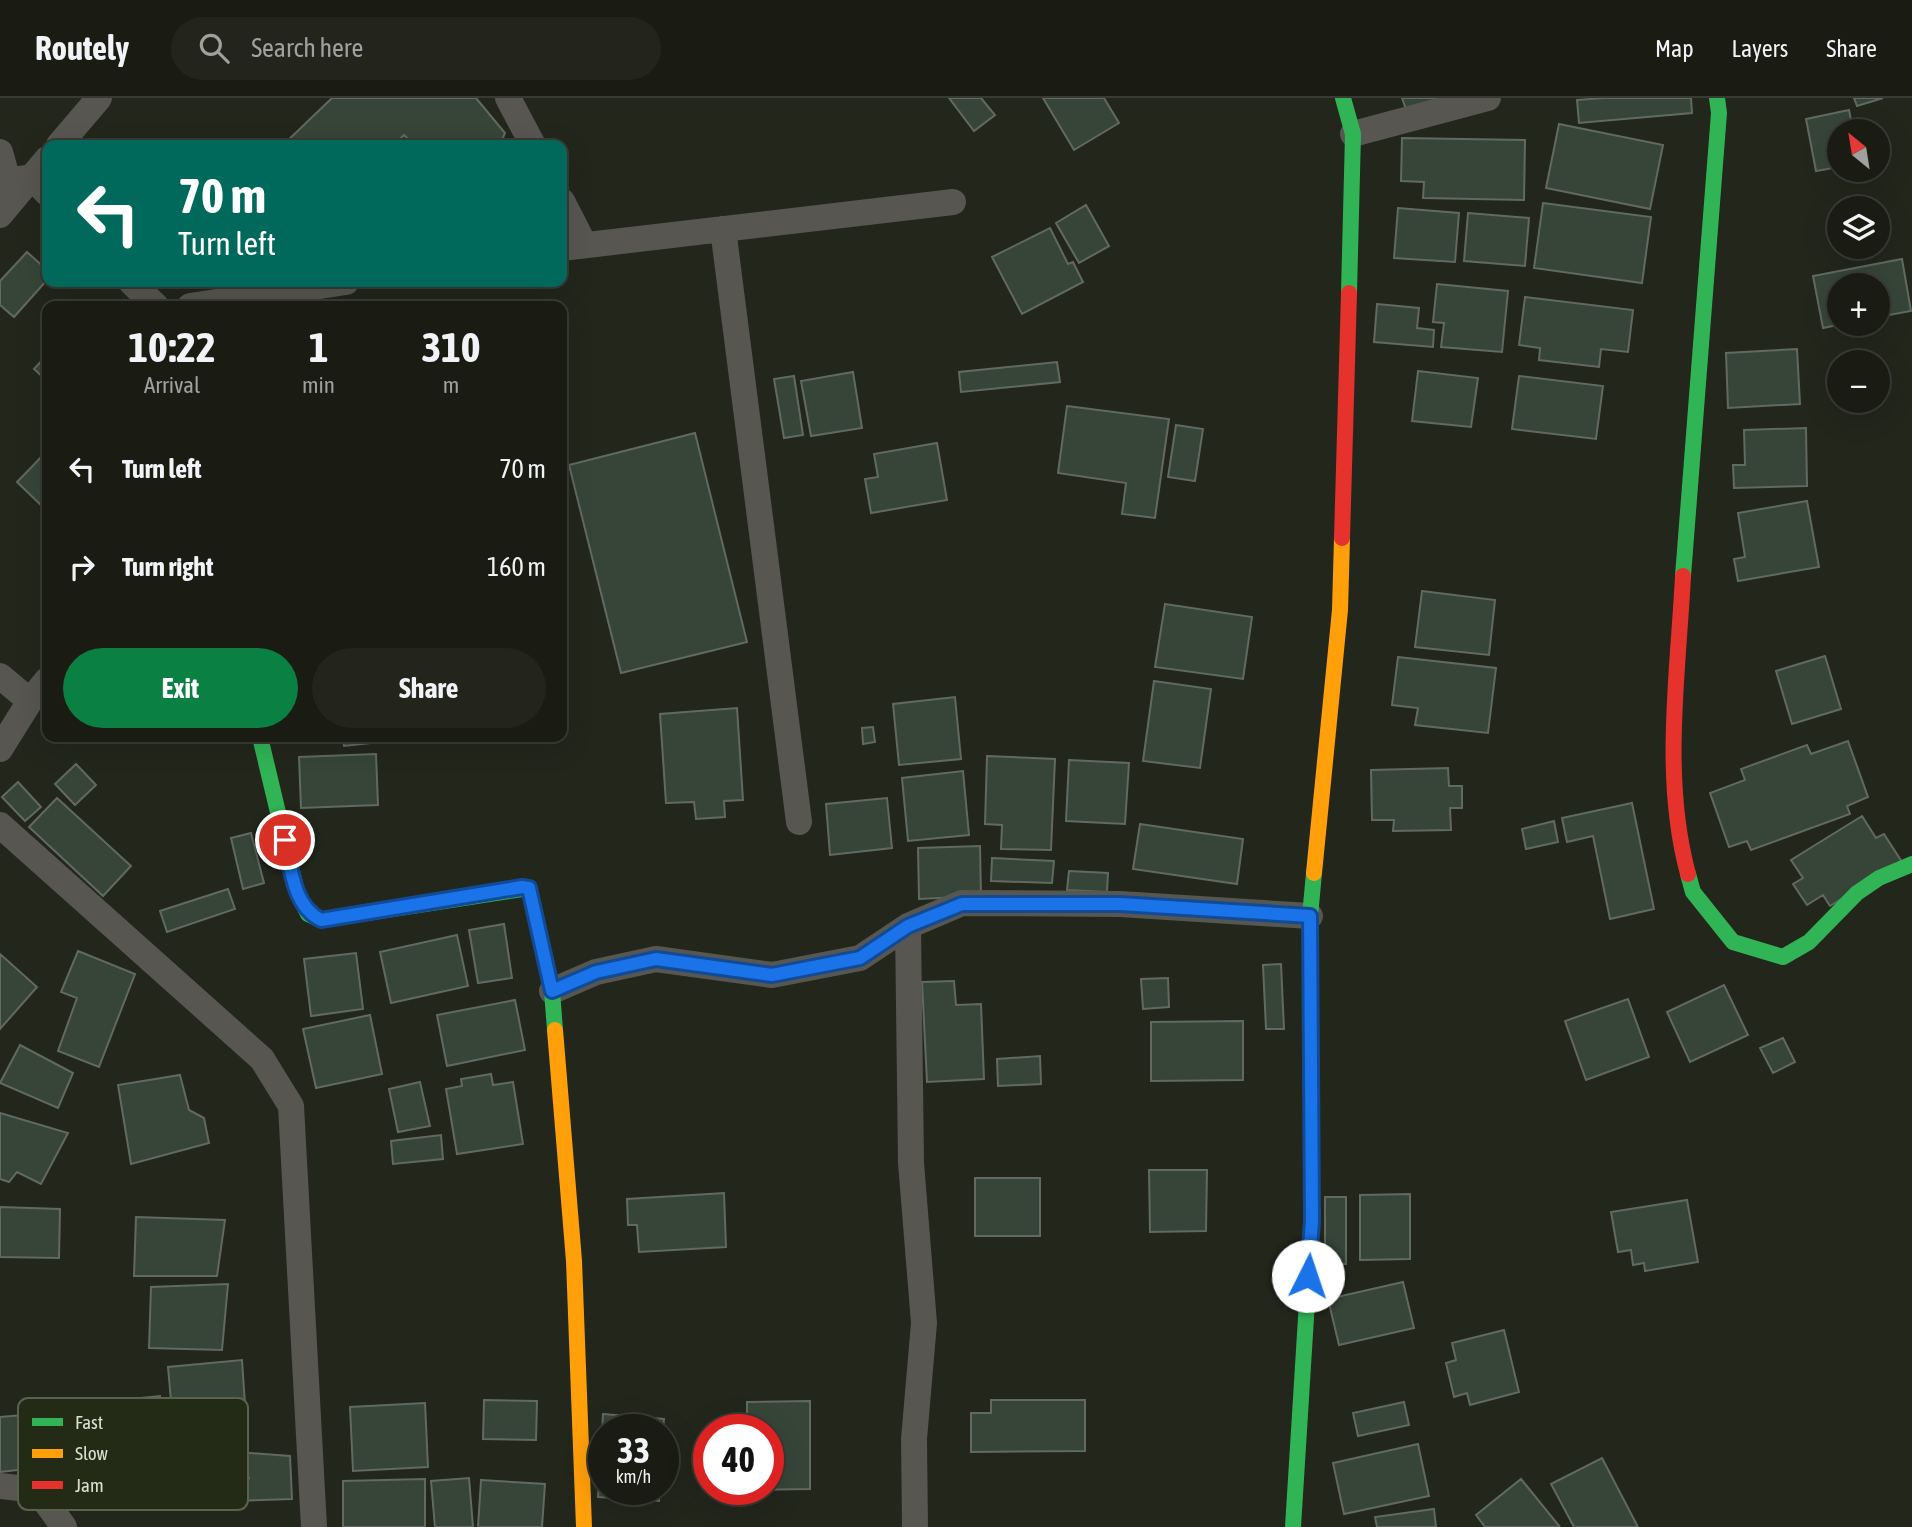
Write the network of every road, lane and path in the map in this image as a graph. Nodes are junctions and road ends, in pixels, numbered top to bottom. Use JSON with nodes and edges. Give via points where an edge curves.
{"nodes":[{"id":1,"x":99,"y":98,"type":"edge"},
{"id":2,"x":508,"y":98,"type":"edge"},
{"id":3,"x":1343,"y":98,"type":"edge"},
{"id":4,"x":1488,"y":98,"type":"edge"},
{"id":5,"x":1717,"y":98,"type":"edge"},
{"id":6,"x":1353,"y":134,"type":"junction"},
{"id":7,"x":63,"y":140,"type":"edge"},
{"id":8,"x":530,"y":140,"type":"edge"},
{"id":9,"x":0,"y":152,"type":"edge"},
{"id":10,"x":27,"y":178,"type":"edge"},
{"id":11,"x":953,"y":202,"type":"dead end"},
{"id":12,"x":0,"y":215,"type":"edge"},
{"id":13,"x":567,"y":221,"type":"edge"},
{"id":14,"x":723,"y":229,"type":"junction"},
{"id":15,"x":573,"y":246,"type":"edge"},
{"id":16,"x":136,"y":287,"type":"edge"},
{"id":17,"x":314,"y":287,"type":"edge"},
{"id":18,"x":151,"y":301,"type":"edge"},
{"id":19,"x":222,"y":301,"type":"edge"},
{"id":20,"x":0,"y":676,"type":"edge"},
{"id":21,"x":42,"y":686,"type":"edge"},
{"id":22,"x":30,"y":701,"type":"junction"},
{"id":23,"x":261,"y":742,"type":"edge"},
{"id":24,"x":0,"y":749,"type":"edge"},
{"id":25,"x":799,"y":822,"type":"dead end"},
{"id":26,"x":0,"y":825,"type":"edge"},
{"id":27,"x":1912,"y":864,"type":"edge"},
{"id":28,"x":1310,"y":916,"type":"junction"},
{"id":29,"x":908,"y":926,"type":"junction"},
{"id":30,"x":552,"y":991,"type":"junction"},
{"id":31,"x":0,"y":1486,"type":"edge"},
{"id":32,"x":18,"y":1488,"type":"edge"},
{"id":33,"x":52,"y":1510,"type":"edge"},
{"id":34,"x":64,"y":1527,"type":"edge"},
{"id":35,"x":314,"y":1527,"type":"edge"},
{"id":36,"x":584,"y":1527,"type":"edge"},
{"id":37,"x":915,"y":1527,"type":"edge"},
{"id":38,"x":1293,"y":1527,"type":"edge"}],
"edges":[{"from":1,"to":7,"type":"street"},
{"from":2,"to":8,"type":"street"},
{"from":3,"to":6,"type":"street"},
{"from":4,"to":6,"type":"street"},
{"from":5,"to":27,"type":"street","via":[[1674,752],[1681,848],[1693,891],[1733,942],[1783,957],[1810,942],[1857,893]]},
{"from":6,"to":28,"type":"street","via":[[1340,610]]},
{"from":9,"to":10,"type":"street"},
{"from":10,"to":12,"type":"street"},
{"from":11,"to":14,"type":"street"},
{"from":13,"to":15,"type":"street"},
{"from":14,"to":15,"type":"street"},
{"from":14,"to":25,"type":"street"},
{"from":16,"to":18,"type":"street"},
{"from":17,"to":19,"type":"street"},
{"from":20,"to":22,"type":"street"},
{"from":21,"to":22,"type":"street"},
{"from":22,"to":24,"type":"street"},
{"from":23,"to":30,"type":"street","via":[[297,892],[308,914],[321,920],[529,888]]},
{"from":26,"to":35,"type":"street","via":[[262,1059],[291,1106]]},
{"from":28,"to":29,"type":"street","via":[[1120,904],[962,904]]},
{"from":28,"to":38,"type":"street","via":[[1312,1221]]},
{"from":29,"to":30,"type":"street","via":[[860,958],[772,975],[656,959],[596,972]]},
{"from":29,"to":37,"type":"street","via":[[911,1163],[924,1323],[914,1438]]},
{"from":30,"to":36,"type":"street","via":[[573,1261]]},
{"from":31,"to":32,"type":"street"},
{"from":33,"to":34,"type":"street"}]}
